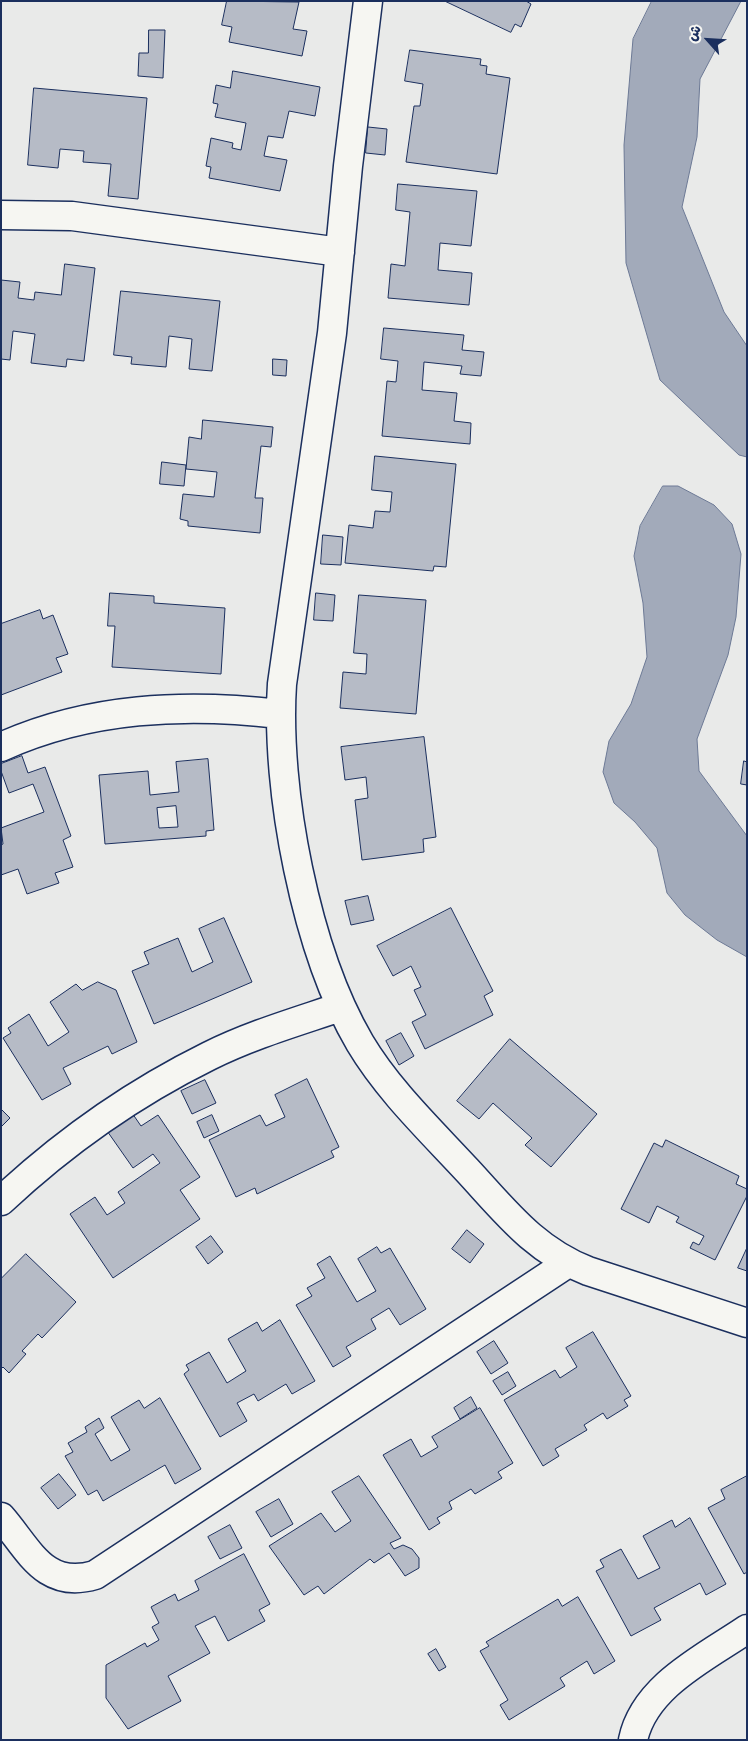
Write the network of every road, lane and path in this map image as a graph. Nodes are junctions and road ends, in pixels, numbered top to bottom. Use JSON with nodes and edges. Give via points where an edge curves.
{"nodes":[{"id":1,"x":368,"y":1,"type":"edge"},
{"id":2,"x":1,"y":215,"type":"edge"},
{"id":3,"x":340,"y":252,"type":"junction"},
{"id":4,"x":280,"y":714,"type":"junction"},
{"id":5,"x":1,"y":747,"type":"edge"},
{"id":6,"x":340,"y":1007,"type":"junction"},
{"id":7,"x":1,"y":1201,"type":"edge"},
{"id":8,"x":568,"y":1263,"type":"junction"},
{"id":9,"x":747,"y":1323,"type":"edge"},
{"id":10,"x":1,"y":1517,"type":"edge"},
{"id":11,"x":747,"y":1629,"type":"edge"},
{"id":12,"x":633,"y":1740,"type":"edge"}],
"edges":[{"from":1,"to":3,"type":"street"},
{"from":2,"to":3,"type":"street","via":[[72,216]]},
{"from":3,"to":4,"type":"street"},
{"from":4,"to":5,"type":"street","via":[[234,708],[140,710],[48,728]]},
{"from":4,"to":6,"type":"street","via":[[288,802],[300,871],[321,956]]},
{"from":6,"to":7,"type":"street","via":[[275,1028],[210,1055],[149,1088],[90,1125]]},
{"from":6,"to":8,"type":"street","via":[[386,1080],[415,1113],[520,1227]]},
{"from":8,"to":9,"type":"street"},
{"from":8,"to":10,"type":"street","via":[[94,1575],[71,1579],[39,1566]]},
{"from":11,"to":12,"type":"street","via":[[655,1696],[640,1720]]}]}
